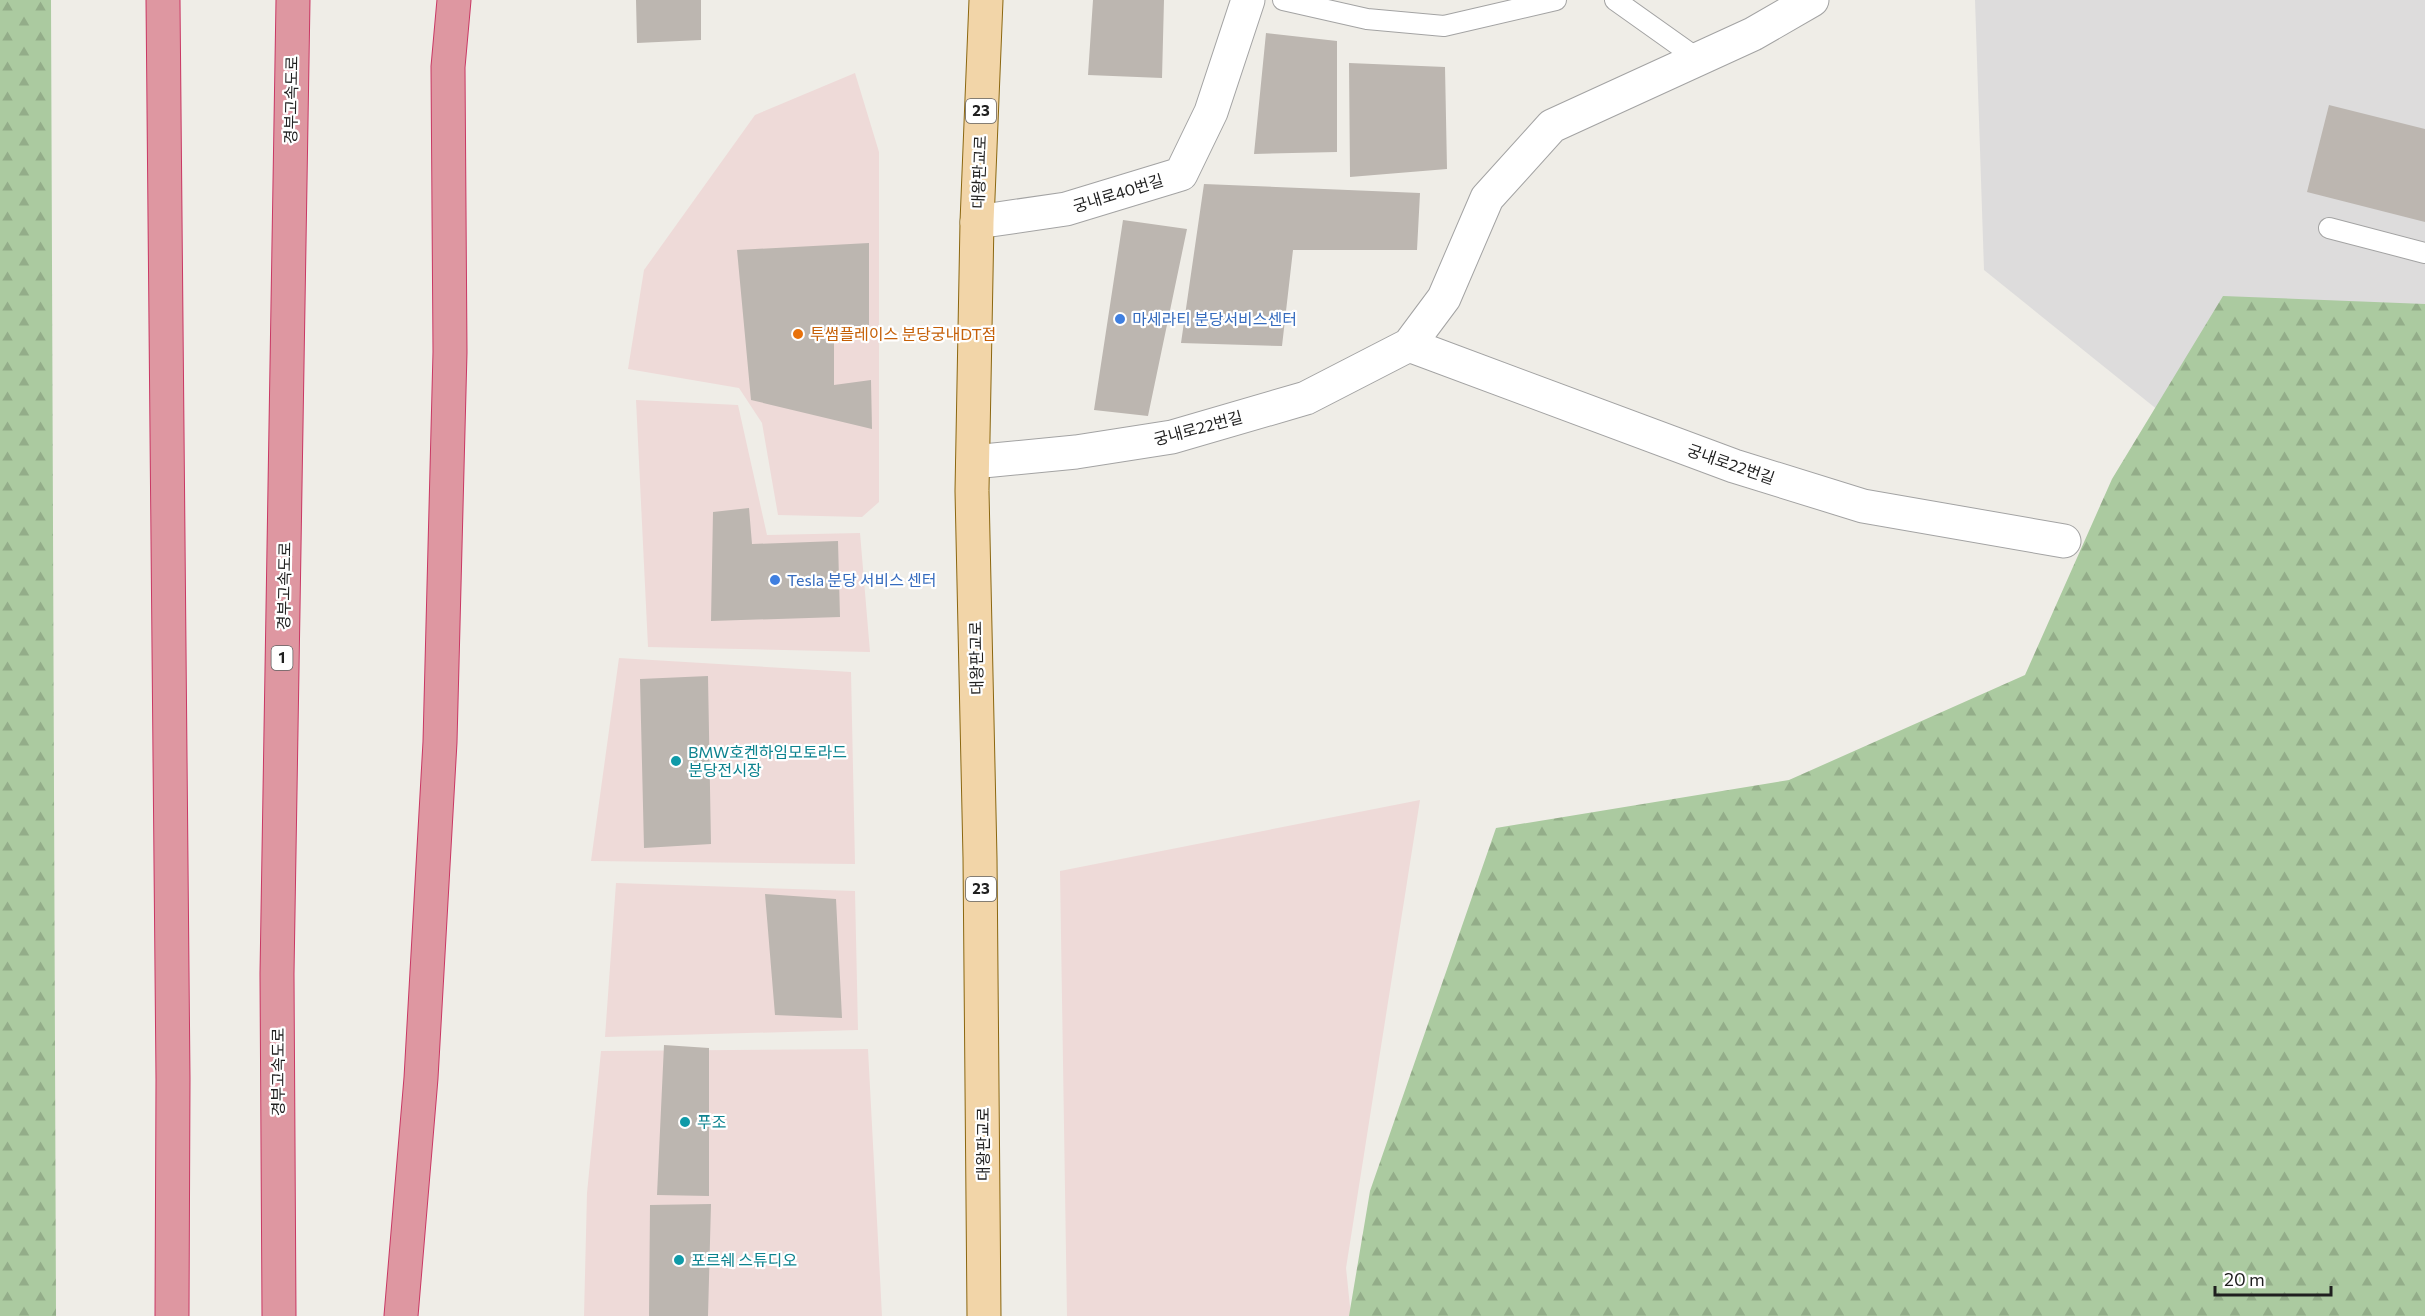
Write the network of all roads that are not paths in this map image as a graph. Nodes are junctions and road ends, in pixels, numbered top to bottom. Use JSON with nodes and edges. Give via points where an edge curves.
{"nodes":[{"id":1,"x":163,"y":0,"type":"edge"},
{"id":2,"x":293,"y":0,"type":"edge"},
{"id":3,"x":454,"y":0,"type":"edge"},
{"id":4,"x":986,"y":0,"type":"edge"},
{"id":5,"x":1248,"y":0,"type":"edge"},
{"id":6,"x":1283,"y":0,"type":"edge"},
{"id":7,"x":1556,"y":0,"type":"edge"},
{"id":8,"x":1615,"y":0,"type":"edge"},
{"id":9,"x":1812,"y":0,"type":"edge"},
{"id":10,"x":1698,"y":59,"type":"junction"},
{"id":11,"x":977,"y":222,"type":"junction"},
{"id":12,"x":2329,"y":228,"type":"dead end"},
{"id":13,"x":2425,"y":254,"type":"edge"},
{"id":14,"x":1409,"y":345,"type":"junction"},
{"id":15,"x":973,"y":462,"type":"junction"},
{"id":16,"x":2064,"y":541,"type":"dead end"},
{"id":17,"x":172,"y":1316,"type":"edge"},
{"id":18,"x":279,"y":1316,"type":"edge"},
{"id":19,"x":400,"y":1316,"type":"edge"},
{"id":20,"x":984,"y":1316,"type":"edge"}],
"edges":[{"from":1,"to":17,"type":"highway"},
{"from":2,"to":18,"type":"highway","name":"경부고속도로","number":"1","via":[[277,974]]},
{"from":3,"to":19,"type":"highway","via":[[448,67],[450,352],[440,742],[421,1078]]},
{"from":4,"to":11,"type":"main road","name":"대왕판교로","number":"23"},
{"from":5,"to":11,"type":"street","name":"궁내로40번길","via":[[1211,112],[1181,174],[1066,209]]},
{"from":6,"to":7,"type":"lane","via":[[1367,19],[1444,26]]},
{"from":8,"to":10,"type":"lane"},
{"from":9,"to":10,"type":"street","name":"궁내로22번길","via":[[1753,34]]},
{"from":10,"to":14,"type":"street","name":"궁내로22번길","via":[[1552,126],[1487,198],[1444,298]]},
{"from":11,"to":15,"type":"main road","name":"대왕판교로","number":"23"},
{"from":12,"to":13,"type":"lane"},
{"from":14,"to":15,"type":"street","name":"궁내로22번길","via":[[1306,398],[1172,437]]},
{"from":14,"to":16,"type":"street","name":"궁내로22번길","via":[[1734,466],[1863,506]]},
{"from":15,"to":20,"type":"main road","name":"대왕판교로","number":"23"}]}
